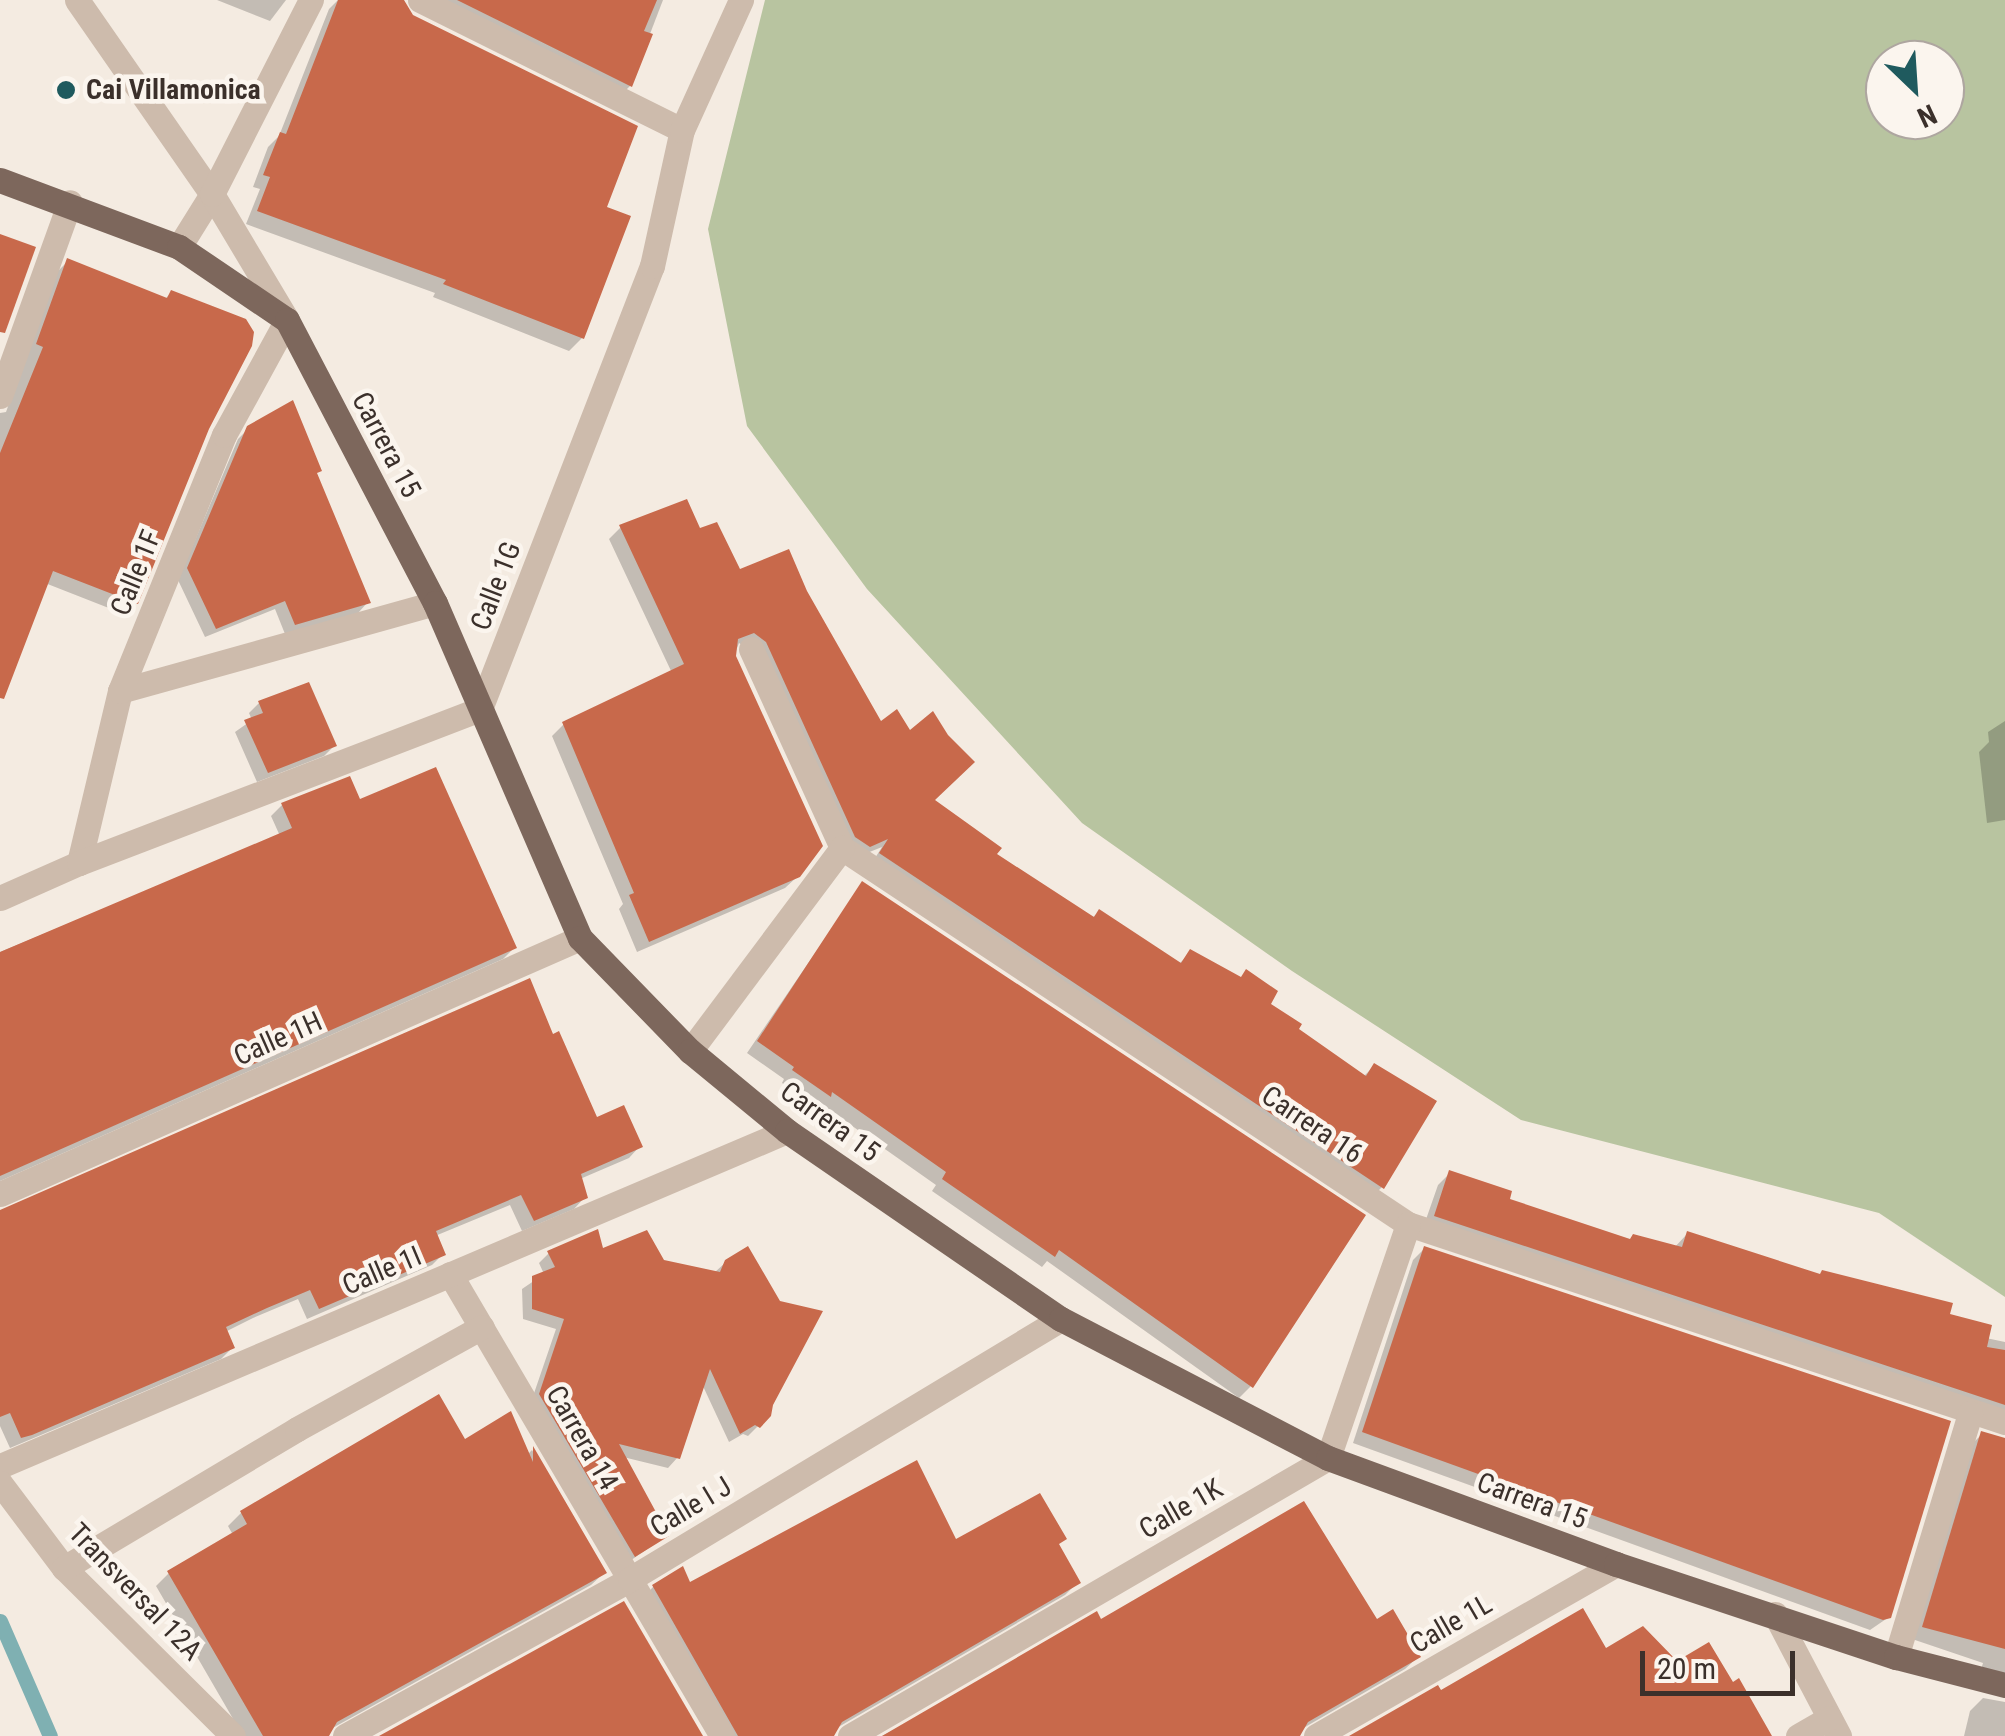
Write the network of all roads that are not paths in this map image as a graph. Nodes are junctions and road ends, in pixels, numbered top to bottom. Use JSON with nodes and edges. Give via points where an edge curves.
{"nodes":[{"id":1,"x":77,"y":0,"type":"edge"},
{"id":2,"x":311,"y":0,"type":"edge"},
{"id":3,"x":741,"y":0,"type":"edge"},
{"id":4,"x":423,"y":1,"type":"edge"},
{"id":5,"x":682,"y":130,"type":"junction"},
{"id":6,"x":0,"y":180,"type":"edge"},
{"id":7,"x":212,"y":194,"type":"junction"},
{"id":8,"x":70,"y":202,"type":"junction"},
{"id":9,"x":179,"y":247,"type":"junction"},
{"id":10,"x":287,"y":320,"type":"junction"},
{"id":11,"x":0,"y":396,"type":"edge"},
{"id":12,"x":435,"y":604,"type":"junction"},
{"id":13,"x":751,"y":649,"type":"dead end"},
{"id":14,"x":120,"y":691,"type":"junction"},
{"id":15,"x":480,"y":708,"type":"junction"},
{"id":16,"x":842,"y":848,"type":"junction"},
{"id":17,"x":80,"y":862,"type":"junction"},
{"id":18,"x":0,"y":898,"type":"edge"},
{"id":19,"x":580,"y":938,"type":"junction"},
{"id":20,"x":690,"y":1051,"type":"junction"},
{"id":21,"x":787,"y":1131,"type":"junction"},
{"id":22,"x":0,"y":1194,"type":"edge"},
{"id":23,"x":1408,"y":1224,"type":"junction"},
{"id":24,"x":450,"y":1274,"type":"junction"},
{"id":25,"x":1060,"y":1319,"type":"junction"},
{"id":26,"x":482,"y":1327,"type":"junction"},
{"id":27,"x":1970,"y":1413,"type":"junction"},
{"id":28,"x":2005,"y":1422,"type":"edge"},
{"id":29,"x":1328,"y":1458,"type":"junction"},
{"id":30,"x":0,"y":1466,"type":"edge"},
{"id":31,"x":0,"y":1483,"type":"edge"},
{"id":32,"x":1616,"y":1564,"type":"junction"},
{"id":33,"x":64,"y":1568,"type":"junction"},
{"id":34,"x":630,"y":1579,"type":"junction"},
{"id":35,"x":1775,"y":1614,"type":"junction"},
{"id":36,"x":1896,"y":1657,"type":"junction"},
{"id":37,"x":2005,"y":1685,"type":"edge"},
{"id":38,"x":1834,"y":1727,"type":"edge"},
{"id":39,"x":233,"y":1736,"type":"edge"},
{"id":40,"x":345,"y":1736,"type":"edge"},
{"id":41,"x":722,"y":1736,"type":"edge"},
{"id":42,"x":850,"y":1736,"type":"edge"},
{"id":43,"x":1316,"y":1736,"type":"edge"},
{"id":44,"x":1798,"y":1736,"type":"edge"}],
"edges":[{"from":1,"to":7,"type":"street"},
{"from":2,"to":7,"type":"street"},
{"from":3,"to":5,"type":"street","name":"Calle 1G"},
{"from":4,"to":5,"type":"street"},
{"from":5,"to":15,"type":"street","name":"Calle 1G","via":[[652,266]]},
{"from":6,"to":8,"type":"main road","name":"Carrera 15"},
{"from":7,"to":9,"type":"street"},
{"from":7,"to":10,"type":"street"},
{"from":8,"to":9,"type":"main road","name":"Carrera 15"},
{"from":8,"to":11,"type":"street"},
{"from":9,"to":10,"type":"main road","name":"Carrera 15"},
{"from":10,"to":12,"type":"main road","name":"Carrera 15"},
{"from":10,"to":14,"type":"street","name":"Calle 1F","via":[[224,436]]},
{"from":12,"to":14,"type":"street"},
{"from":12,"to":15,"type":"main road","name":"Carrera 15"},
{"from":13,"to":16,"type":"street"},
{"from":14,"to":17,"type":"street","name":"Calle 1F"},
{"from":15,"to":17,"type":"street"},
{"from":15,"to":19,"type":"main road","name":"Carrera 15"},
{"from":16,"to":20,"type":"street"},
{"from":16,"to":23,"type":"street","name":"Carrera 16"},
{"from":17,"to":18,"type":"street"},
{"from":19,"to":20,"type":"main road","name":"Carrera 15"},
{"from":19,"to":22,"type":"street","name":"Calle 1H"},
{"from":20,"to":21,"type":"main road","name":"Carrera 15"},
{"from":21,"to":24,"type":"street","name":"Calle 1I"},
{"from":21,"to":25,"type":"main road","name":"Carrera 15"},
{"from":23,"to":27,"type":"street","name":"Carrera 16"},
{"from":23,"to":29,"type":"street"},
{"from":24,"to":26,"type":"street","name":"Carrera 14"},
{"from":24,"to":30,"type":"street","name":"Calle 1I"},
{"from":25,"to":29,"type":"main road","name":"Carrera 15"},
{"from":25,"to":34,"type":"street","name":"Calle I J"},
{"from":26,"to":33,"type":"street"},
{"from":26,"to":34,"type":"street","name":"Carrera 14"},
{"from":27,"to":28,"type":"street","name":"Carrera 16"},
{"from":27,"to":36,"type":"street"},
{"from":29,"to":32,"type":"main road","name":"Carrera 15"},
{"from":29,"to":42,"type":"street","name":"Calle 1K"},
{"from":31,"to":33,"type":"street","name":"Transversal 12A"},
{"from":32,"to":35,"type":"main road","name":"Carrera 15"},
{"from":32,"to":43,"type":"street","name":"Calle 1L"},
{"from":33,"to":39,"type":"street","name":"Transversal 12A"},
{"from":34,"to":40,"type":"street","name":"Calle I J"},
{"from":34,"to":41,"type":"street","name":"Carrera 14"},
{"from":35,"to":36,"type":"main road","name":"Carrera 15"},
{"from":35,"to":38,"type":"street"},
{"from":36,"to":37,"type":"main road","name":"Carrera 15"},
{"from":38,"to":44,"type":"street"}]}
